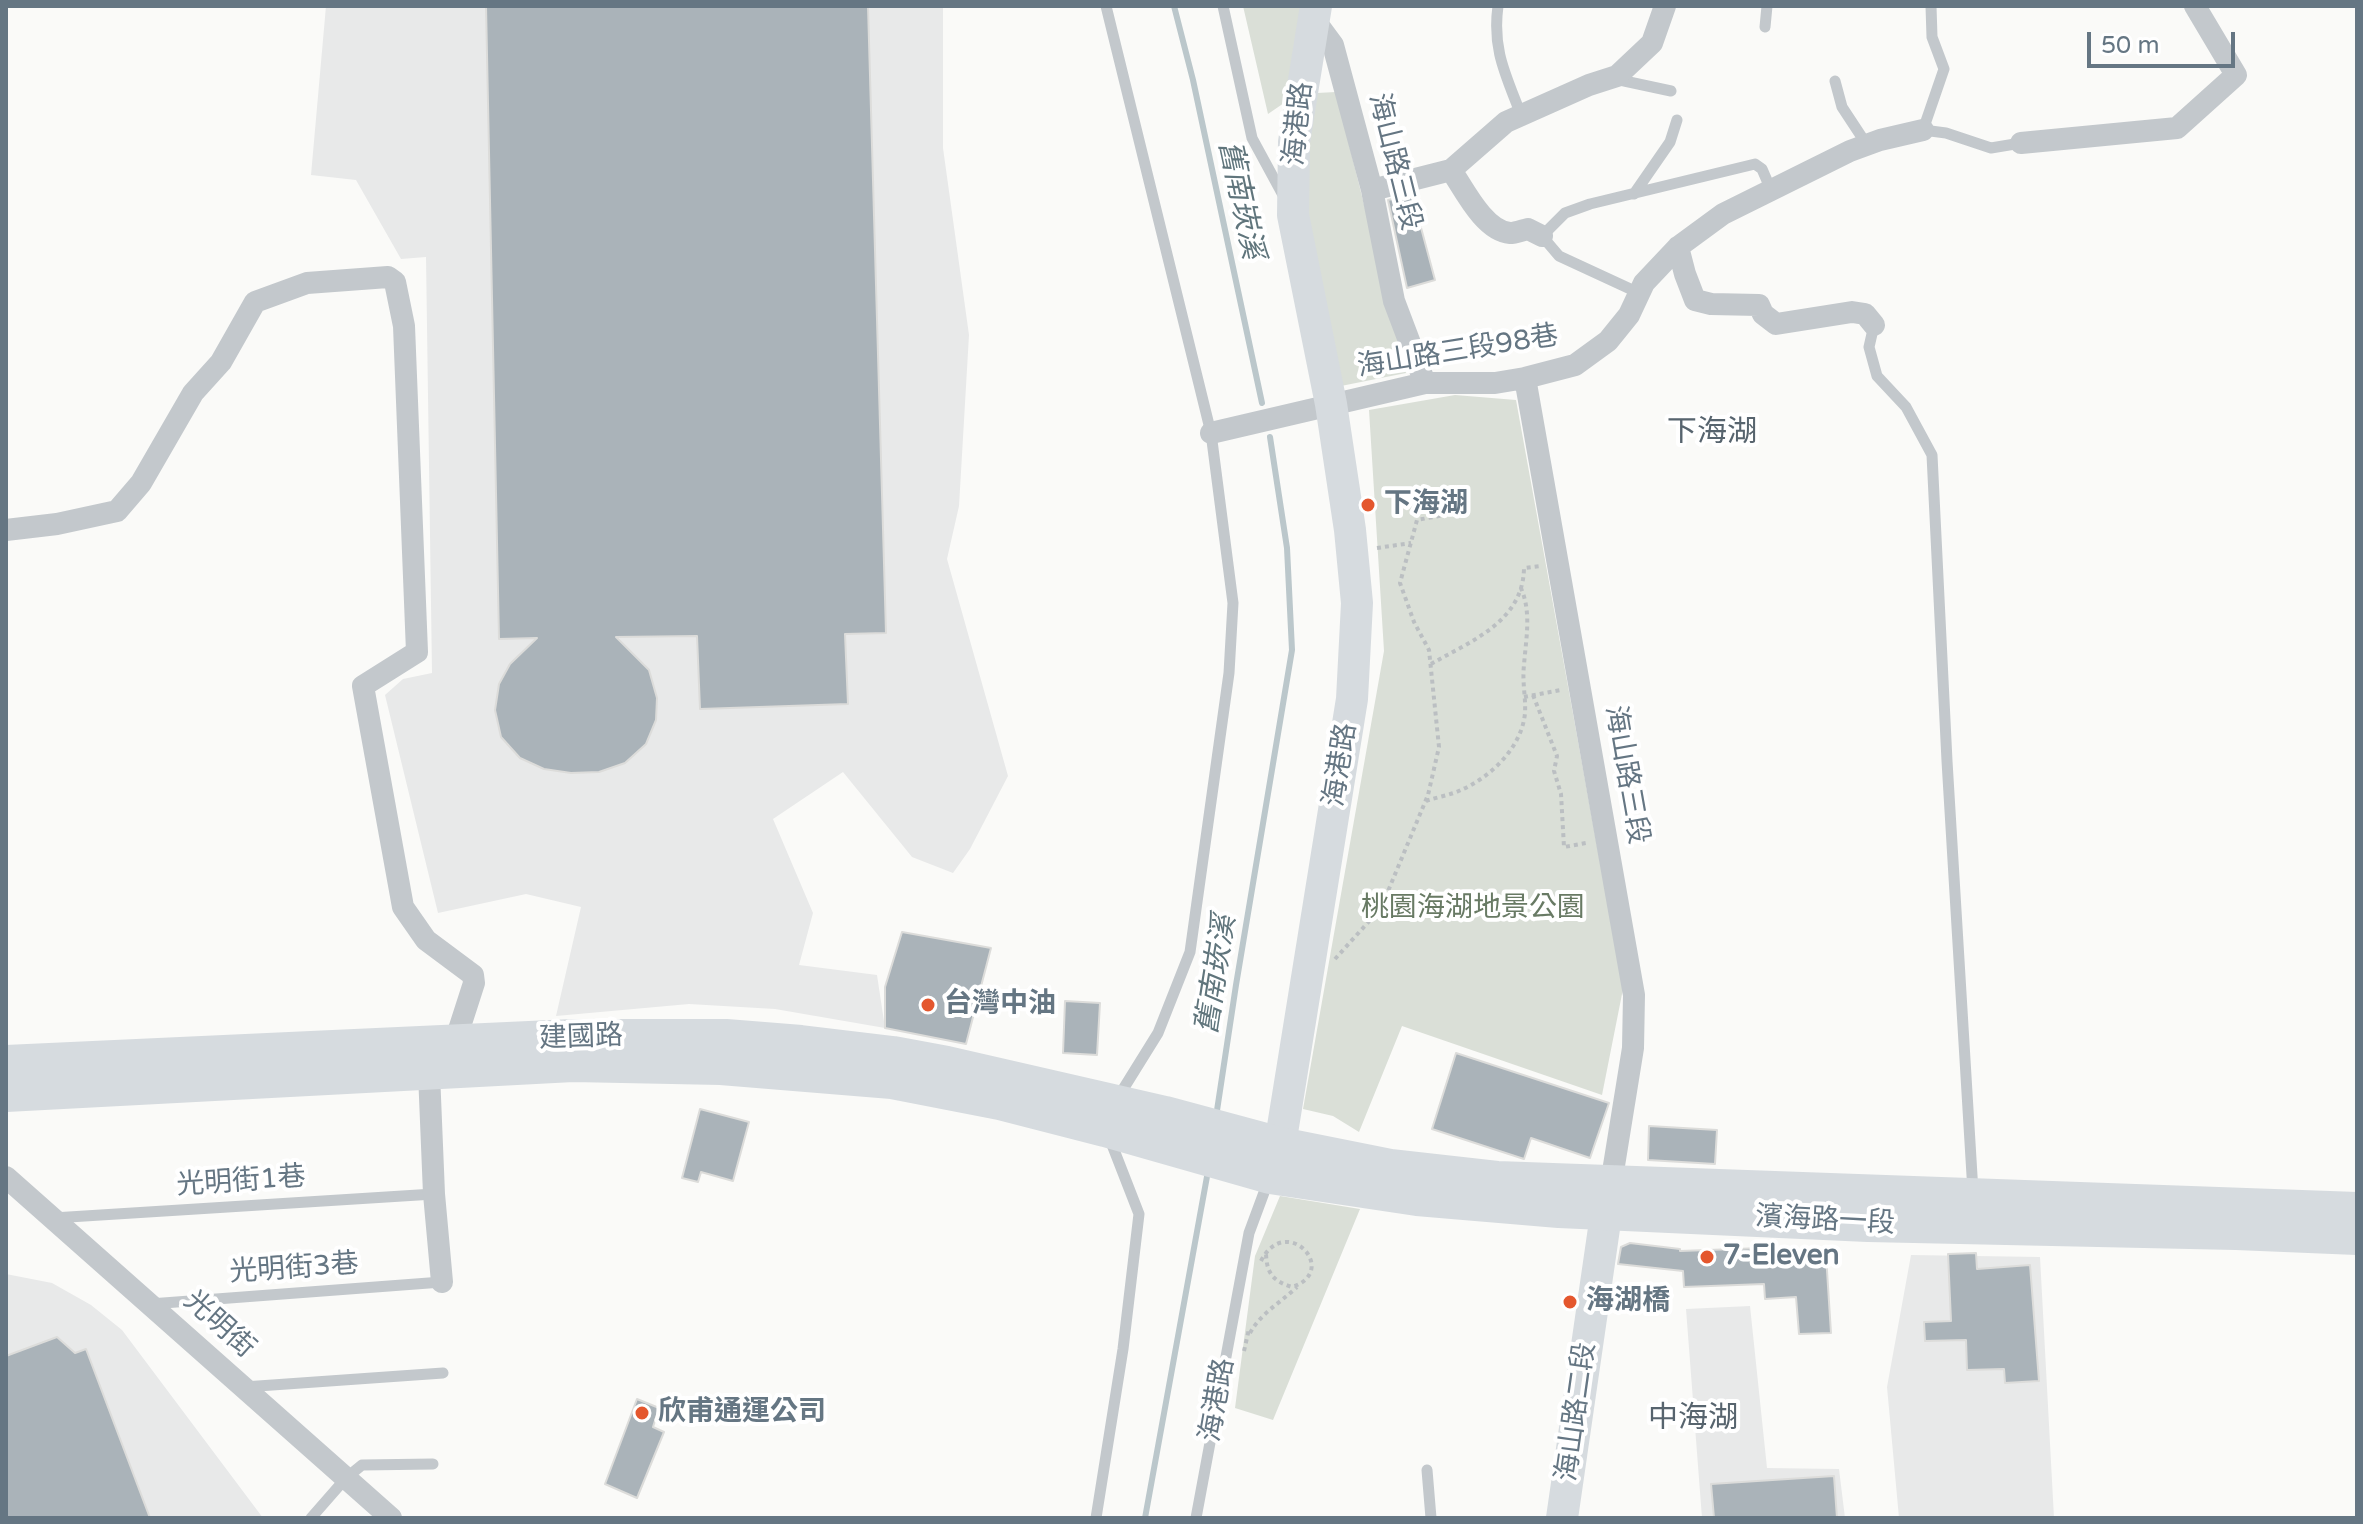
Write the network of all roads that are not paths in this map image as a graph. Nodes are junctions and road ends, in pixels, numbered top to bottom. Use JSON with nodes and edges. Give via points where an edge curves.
{"nodes":[{"id":1,"x":1106,"y":6,"type":"edge"},
{"id":2,"x":1223,"y":6,"type":"edge"},
{"id":3,"x":1498,"y":6,"type":"edge"},
{"id":4,"x":1665,"y":6,"type":"edge"},
{"id":5,"x":1767,"y":6,"type":"edge"},
{"id":6,"x":1931,"y":6,"type":"edge"},
{"id":7,"x":2195,"y":6,"type":"edge"},
{"id":8,"x":1315,"y":12,"type":"edge"},
{"id":9,"x":1765,"y":27,"type":"dead end"},
{"id":10,"x":1607,"y":79,"type":"junction"},
{"id":11,"x":1835,"y":81,"type":"dead end"},
{"id":12,"x":1671,"y":91,"type":"dead end"},
{"id":13,"x":1521,"y":115,"type":"junction"},
{"id":14,"x":1677,"y":120,"type":"dead end"},
{"id":15,"x":1923,"y":130,"type":"junction"},
{"id":16,"x":2021,"y":143,"type":"joint"},
{"id":17,"x":1867,"y":145,"type":"junction"},
{"id":18,"x":1451,"y":170,"type":"junction"},
{"id":19,"x":1372,"y":190,"type":"junction"},
{"id":20,"x":1771,"y":190,"type":"junction"},
{"id":21,"x":1634,"y":194,"type":"junction"},
{"id":22,"x":1293,"y":215,"type":"junction"},
{"id":23,"x":1542,"y":236,"type":"junction"},
{"id":24,"x":1678,"y":247,"type":"junction"},
{"id":25,"x":1639,"y":293,"type":"junction"},
{"id":26,"x":1874,"y":325,"type":"joint"},
{"id":27,"x":1525,"y":378,"type":"junction"},
{"id":28,"x":1425,"y":383,"type":"junction"},
{"id":29,"x":1331,"y":404,"type":"junction"},
{"id":30,"x":1211,"y":433,"type":"junction"},
{"id":31,"x":6,"y":530,"type":"edge"},
{"id":32,"x":455,"y":1042,"type":"junction"},
{"id":33,"x":6,"y":1063,"type":"edge"},
{"id":34,"x":429,"y":1073,"type":"junction"},
{"id":35,"x":6,"y":1094,"type":"edge"},
{"id":36,"x":1138,"y":1123,"type":"junction"},
{"id":37,"x":1263,"y":1157,"type":"junction"},
{"id":38,"x":6,"y":1177,"type":"edge"},
{"id":39,"x":434,"y":1194,"type":"junction"},
{"id":40,"x":1608,"y":1197,"type":"junction"},
{"id":41,"x":1973,"y":1197,"type":"junction"},
{"id":42,"x":2357,"y":1210,"type":"edge"},
{"id":43,"x":2096,"y":1215,"type":"junction"},
{"id":44,"x":52,"y":1218,"type":"junction"},
{"id":45,"x":2357,"y":1237,"type":"edge"},
{"id":46,"x":442,"y":1282,"type":"joint"},
{"id":47,"x":150,"y":1304,"type":"junction"},
{"id":48,"x":443,"y":1373,"type":"dead end"},
{"id":49,"x":243,"y":1387,"type":"junction"},
{"id":50,"x":433,"y":1464,"type":"dead end"},
{"id":51,"x":1427,"y":1470,"type":"dead end"},
{"id":52,"x":346,"y":1478,"type":"junction"},
{"id":53,"x":311,"y":1518,"type":"edge"},
{"id":54,"x":391,"y":1518,"type":"edge"},
{"id":55,"x":1096,"y":1518,"type":"edge"},
{"id":56,"x":1196,"y":1518,"type":"edge"},
{"id":57,"x":1431,"y":1518,"type":"edge"},
{"id":58,"x":1562,"y":1518,"type":"edge"}],
"edges":[{"from":1,"to":30,"type":"lane"},
{"from":2,"to":22,"type":"lane","via":[[1252,138]]},
{"from":3,"to":13,"type":"lane","via":[[1498,57]]},
{"from":4,"to":10,"type":"street","via":[[1652,43]]},
{"from":5,"to":9,"type":"lane"},
{"from":6,"to":15,"type":"lane","via":[[1932,37],[1944,69]]},
{"from":7,"to":16,"type":"street","via":[[2236,75],[2177,128]]},
{"from":8,"to":19,"type":"street","name":"海山路三段","via":[[1333,45]]},
{"from":8,"to":22,"type":"street","name":"海港路","via":[[1294,142]]},
{"from":10,"to":12,"type":"lane"},
{"from":10,"to":13,"type":"street"},
{"from":11,"to":17,"type":"lane","via":[[1842,107]]},
{"from":13,"to":18,"type":"street"},
{"from":14,"to":21,"type":"lane","via":[[1670,142]]},
{"from":15,"to":16,"type":"lane","via":[[1991,148]]},
{"from":15,"to":17,"type":"street","name":"海山路三段98巷"},
{"from":17,"to":20,"type":"street","name":"海山路三段98巷"},
{"from":18,"to":19,"type":"street"},
{"from":18,"to":23,"type":"street","via":[[1494,227],[1510,233],[1528,229]]},
{"from":19,"to":28,"type":"street","name":"海山路三段","via":[[1394,301]]},
{"from":20,"to":21,"type":"lane","via":[[1755,164]]},
{"from":20,"to":24,"type":"street","name":"海山路三段98巷","via":[[1723,214]]},
{"from":21,"to":23,"type":"lane","via":[[1565,213]]},
{"from":22,"to":29,"type":"street","name":"海港路"},
{"from":23,"to":25,"type":"lane","via":[[1559,256]]},
{"from":24,"to":25,"type":"street","name":"海山路三段98巷"},
{"from":24,"to":26,"type":"street","via":[[1695,300],[1759,305],[1776,324],[1852,312],[1865,314]]},
{"from":25,"to":27,"type":"street","name":"海山路三段98巷","via":[[1608,341],[1575,365]]},
{"from":26,"to":41,"type":"lane","via":[[1869,347],[1877,376],[1906,407],[1932,455]]},
{"from":27,"to":28,"type":"street","name":"海山路三段98巷"},
{"from":27,"to":40,"type":"street","name":"海山路三段","via":[[1634,995],[1633,1048]]},
{"from":28,"to":29,"type":"street","name":"海山路三段98巷"},
{"from":29,"to":30,"type":"street","name":"海山路三段98巷"},
{"from":29,"to":37,"type":"street","name":"海港路","via":[[1357,603],[1352,699]]},
{"from":30,"to":36,"type":"lane","via":[[1233,603],[1229,673],[1190,952],[1158,1033]]},
{"from":31,"to":32,"type":"street","via":[[117,511],[141,483],[193,393],[221,362],[255,302],[307,283],[388,277],[395,282],[404,326],[417,652],[363,686],[403,907],[426,940],[473,975]]},
{"from":32,"to":33,"type":"main road","name":"建國路"},
{"from":32,"to":36,"type":"main road","name":"建國路","via":[[645,1036],[801,1043],[947,1064]]},
{"from":34,"to":35,"type":"main road","name":"建國路"},
{"from":34,"to":36,"type":"main road","name":"建國路","via":[[573,1064],[721,1067],[892,1081]]},
{"from":34,"to":39,"type":"street"},
{"from":36,"to":37,"type":"main road","name":"濱海路一段"},
{"from":36,"to":55,"type":"lane","via":[[1139,1214]]},
{"from":37,"to":40,"type":"main road","name":"濱海路一段","via":[[1417,1198],[1559,1210]]},
{"from":37,"to":56,"type":"lane","name":"海港路"},
{"from":38,"to":44,"type":"street","name":"光明街"},
{"from":39,"to":44,"type":"lane","name":"光明街1巷"},
{"from":39,"to":46,"type":"street"},
{"from":40,"to":41,"type":"main road","name":"濱海路一段"},
{"from":40,"to":43,"type":"main road","name":"濱海路一段","via":[[1868,1224]]},
{"from":40,"to":58,"type":"street","name":"海山路二段"},
{"from":41,"to":43,"type":"main road","name":"濱海路一段"},
{"from":42,"to":43,"type":"main road","name":"濱海路一段"},
{"from":43,"to":45,"type":"main road","name":"濱海路一段"},
{"from":44,"to":47,"type":"street","name":"光明街"},
{"from":46,"to":47,"type":"lane","name":"光明街3巷"},
{"from":47,"to":49,"type":"street","name":"光明街"},
{"from":48,"to":49,"type":"lane"},
{"from":49,"to":52,"type":"street","name":"光明街"},
{"from":50,"to":52,"type":"lane","via":[[362,1465]]},
{"from":51,"to":57,"type":"lane"},
{"from":52,"to":53,"type":"lane"},
{"from":52,"to":54,"type":"street","name":"光明街"}]}
